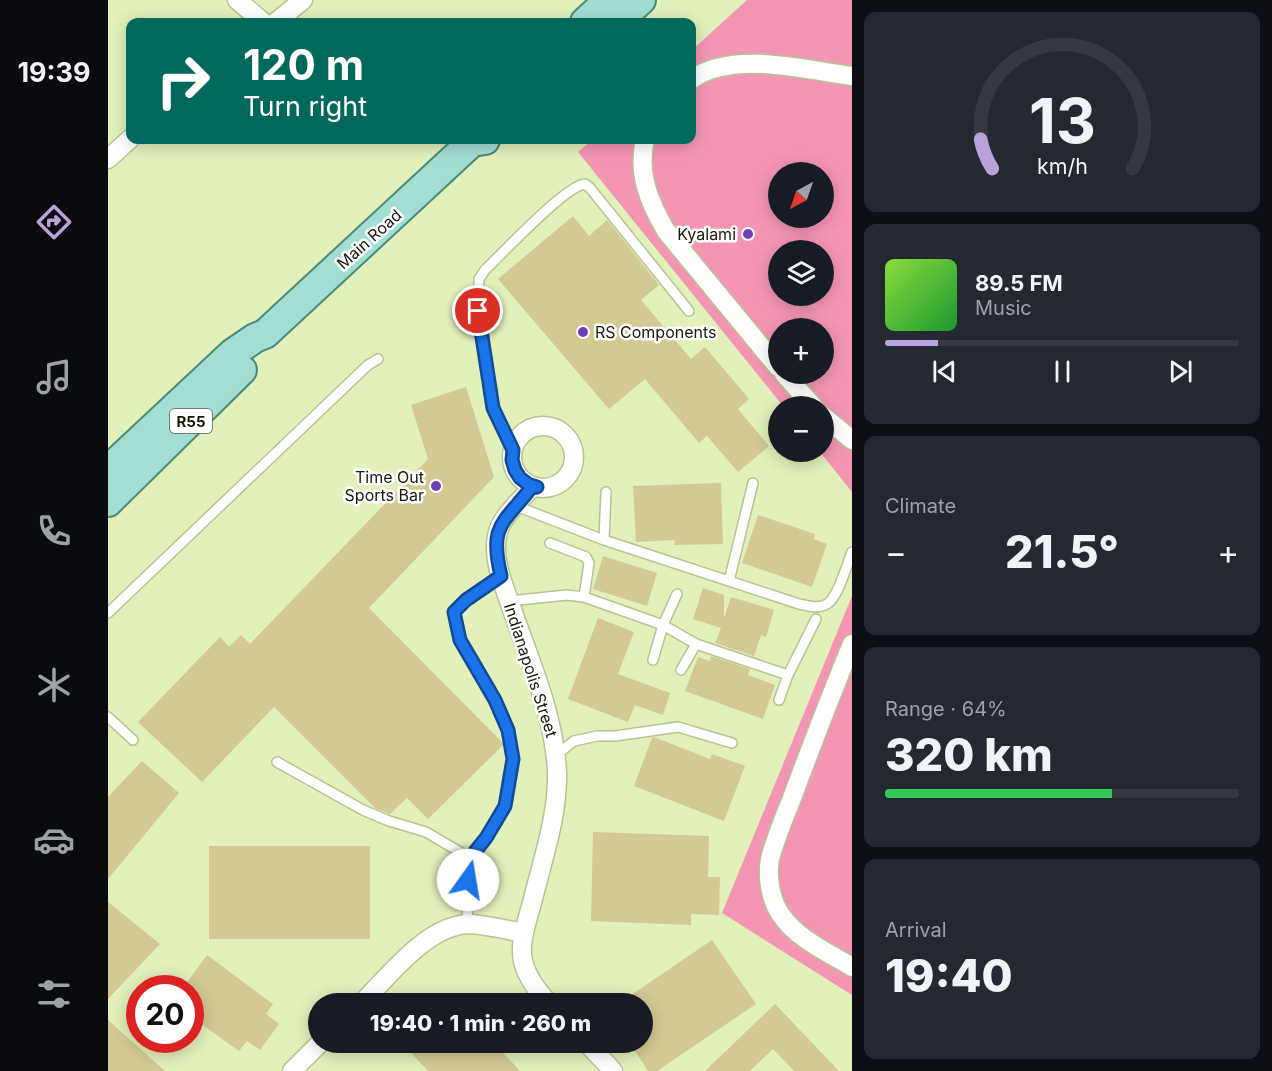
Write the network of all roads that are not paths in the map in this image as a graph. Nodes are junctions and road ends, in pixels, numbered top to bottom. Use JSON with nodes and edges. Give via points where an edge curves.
{"nodes":[{"id":1,"x":237,"y":0,"type":"edge"},
{"id":2,"x":303,"y":0,"type":"edge"},
{"id":3,"x":609,"y":0,"type":"edge"},
{"id":4,"x":641,"y":0,"type":"edge"},
{"id":5,"x":258,"y":18,"type":"edge"},
{"id":6,"x":281,"y":18,"type":"edge"},
{"id":7,"x":589,"y":18,"type":"edge"},
{"id":8,"x":621,"y":18,"type":"edge"},
{"id":9,"x":696,"y":76,"type":"edge"},
{"id":10,"x":852,"y":76,"type":"edge"},
{"id":11,"x":126,"y":143,"type":"edge"},
{"id":12,"x":472,"y":144,"type":"edge"},
{"id":13,"x":644,"y":144,"type":"edge"},
{"id":14,"x":108,"y":159,"type":"edge"},
{"id":15,"x":689,"y":311,"type":"dead end"},
{"id":16,"x":265,"y":334,"type":"junction"},
{"id":17,"x":768,"y":355,"type":"edge"},
{"id":18,"x":378,"y":359,"type":"dead end"},
{"id":19,"x":793,"y":384,"type":"edge"},
{"id":20,"x":804,"y":396,"type":"edge"},
{"id":21,"x":834,"y":425,"type":"edge"},
{"id":22,"x":852,"y":440,"type":"edge"},
{"id":23,"x":513,"y":450,"type":"junction"},
{"id":24,"x":108,"y":470,"type":"edge"},
{"id":25,"x":753,"y":483,"type":"dead end"},
{"id":26,"x":537,"y":487,"type":"junction"},
{"id":27,"x":606,"y":492,"type":"dead end"},
{"id":28,"x":108,"y":502,"type":"edge"},
{"id":29,"x":516,"y":506,"type":"junction"},
{"id":30,"x":604,"y":540,"type":"junction"},
{"id":31,"x":550,"y":543,"type":"dead end"},
{"id":32,"x":852,"y":552,"type":"edge"},
{"id":33,"x":501,"y":576,"type":"junction"},
{"id":34,"x":729,"y":581,"type":"junction"},
{"id":35,"x":677,"y":594,"type":"dead end"},
{"id":36,"x":584,"y":597,"type":"junction"},
{"id":37,"x":509,"y":601,"type":"junction"},
{"id":38,"x":108,"y":613,"type":"edge"},
{"id":39,"x":816,"y":620,"type":"dead end"},
{"id":40,"x":663,"y":625,"type":"junction"},
{"id":41,"x":696,"y":644,"type":"junction"},
{"id":42,"x":852,"y":644,"type":"edge"},
{"id":43,"x":653,"y":660,"type":"dead end"},
{"id":44,"x":681,"y":670,"type":"dead end"},
{"id":45,"x":788,"y":675,"type":"junction"},
{"id":46,"x":779,"y":700,"type":"dead end"},
{"id":47,"x":108,"y":717,"type":"edge"},
{"id":48,"x":133,"y":740,"type":"dead end"},
{"id":49,"x":732,"y":743,"type":"dead end"},
{"id":50,"x":555,"y":754,"type":"junction"},
{"id":51,"x":277,"y":762,"type":"dead end"},
{"id":52,"x":470,"y":858,"type":"junction"},
{"id":53,"x":467,"y":924,"type":"junction"},
{"id":54,"x":524,"y":933,"type":"junction"},
{"id":55,"x":852,"y":967,"type":"edge"},
{"id":56,"x":372,"y":993,"type":"edge"},
{"id":57,"x":541,"y":993,"type":"edge"},
{"id":58,"x":310,"y":1053,"type":"edge"},
{"id":59,"x":596,"y":1053,"type":"edge"},
{"id":60,"x":292,"y":1071,"type":"edge"},
{"id":61,"x":613,"y":1071,"type":"edge"}],
"edges":[{"from":1,"to":5,"type":"street"},
{"from":2,"to":6,"type":"street"},
{"from":3,"to":7,"type":"main road"},
{"from":4,"to":8,"type":"main road"},
{"from":9,"to":10,"type":"street","via":[[738,64]]},
{"from":11,"to":14,"type":"street"},
{"from":12,"to":16,"type":"main road","name":"Main Road","number":"R55"},
{"from":13,"to":17,"type":"street","via":[[643,171],[653,209],[666,231]]},
{"from":15,"to":23,"type":"lane","via":[[590,188],[579,184],[570,191],[479,279],[478,311],[493,408]]},
{"from":16,"to":24,"type":"main road","name":"Main Road","number":"R55","via":[[233,353]]},
{"from":16,"to":28,"type":"main road","name":"Main Road","number":"R55","via":[[264,344],[253,360]]},
{"from":18,"to":38,"type":"lane","via":[[368,364]]},
{"from":19,"to":20,"type":"street"},
{"from":21,"to":22,"type":"street"},
{"from":23,"to":26,"type":"street","via":[[512,460],[520,478]]},
{"from":23,"to":26,"type":"street","via":[[522,433],[540,425],[559,429],[572,444],[574,463],[565,480],[547,488]]},
{"from":25,"to":34,"type":"lane"},
{"from":26,"to":29,"type":"street","name":"Indianapolis Street","via":[[531,488]]},
{"from":27,"to":30,"type":"lane"},
{"from":29,"to":30,"type":"lane"},
{"from":29,"to":33,"type":"street","name":"Indianapolis Street","via":[[497,535]]},
{"from":30,"to":34,"type":"lane"},
{"from":31,"to":36,"type":"lane","via":[[586,557],[589,563]]},
{"from":32,"to":34,"type":"lane","via":[[833,600],[826,606],[799,604]]},
{"from":33,"to":37,"type":"street","name":"Indianapolis Street"},
{"from":33,"to":52,"type":"lane","via":[[454,612],[460,640],[508,730],[513,759],[505,806]]},
{"from":35,"to":40,"type":"lane"},
{"from":36,"to":37,"type":"lane"},
{"from":36,"to":40,"type":"lane"},
{"from":37,"to":50,"type":"street","name":"Indianapolis Street","via":[[547,711]]},
{"from":39,"to":45,"type":"lane"},
{"from":40,"to":41,"type":"lane"},
{"from":40,"to":43,"type":"lane"},
{"from":41,"to":44,"type":"lane"},
{"from":41,"to":45,"type":"lane"},
{"from":42,"to":55,"type":"street","via":[[788,808],[770,859],[769,876],[778,911],[790,927]]},
{"from":45,"to":46,"type":"lane"},
{"from":47,"to":48,"type":"lane"},
{"from":49,"to":50,"type":"lane","via":[[678,727],[574,741]]},
{"from":50,"to":54,"type":"street","name":"Indianapolis Street","via":[[555,809]]},
{"from":51,"to":52,"type":"lane","via":[[363,810],[426,832]]},
{"from":52,"to":53,"type":"lane"},
{"from":53,"to":54,"type":"street"},
{"from":53,"to":56,"type":"street","via":[[436,932],[422,942]]},
{"from":54,"to":57,"type":"street","name":"Indianapolis Street","via":[[523,959],[528,976]]},
{"from":58,"to":60,"type":"street"},
{"from":59,"to":61,"type":"street"}]}
